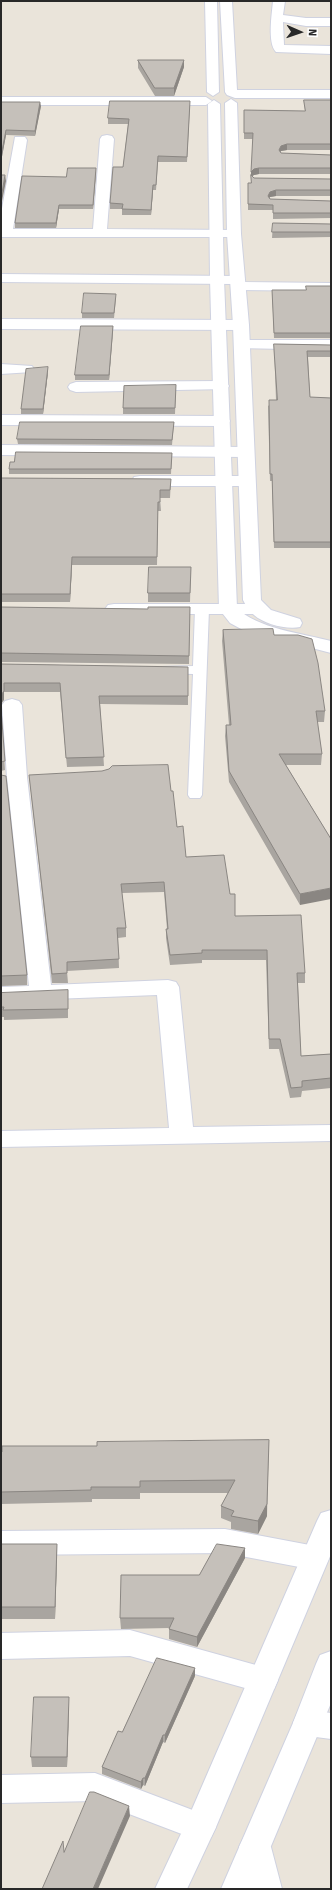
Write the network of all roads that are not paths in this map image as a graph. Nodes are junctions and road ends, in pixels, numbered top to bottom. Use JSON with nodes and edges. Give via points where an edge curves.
{"nodes":[{"id":1,"x":211,"y":1,"type":"edge"},
{"id":2,"x":226,"y":1,"type":"edge"},
{"id":3,"x":279,"y":1,"type":"edge"},
{"id":4,"x":278,"y":18,"type":"junction"},
{"id":5,"x":331,"y":22,"type":"edge"},
{"id":6,"x":212,"y":43,"type":"junction"},
{"id":7,"x":228,"y":43,"type":"junction"},
{"id":8,"x":331,"y":50,"type":"edge"},
{"id":9,"x":1,"y":94,"type":"edge"},
{"id":10,"x":331,"y":94,"type":"edge"},
{"id":11,"x":209,"y":98,"type":"junction"},
{"id":12,"x":233,"y":98,"type":"junction"},
{"id":13,"x":1,"y":101,"type":"edge"},
{"id":14,"x":331,"y":102,"type":"edge"},
{"id":15,"x":108,"y":139,"type":"dead end"},
{"id":16,"x":20,"y":140,"type":"dead end"},
{"id":17,"x":3,"y":233,"type":"edge"},
{"id":18,"x":100,"y":234,"type":"junction"},
{"id":19,"x":216,"y":234,"type":"junction"},
{"id":20,"x":234,"y":234,"type":"junction"},
{"id":21,"x":1,"y":278,"type":"edge"},
{"id":22,"x":217,"y":279,"type":"junction"},
{"id":23,"x":238,"y":283,"type":"junction"},
{"id":24,"x":331,"y":287,"type":"edge"},
{"id":25,"x":1,"y":324,"type":"edge"},
{"id":26,"x":219,"y":325,"type":"junction"},
{"id":27,"x":241,"y":325,"type":"junction"},
{"id":28,"x":242,"y":345,"type":"junction"},
{"id":29,"x":331,"y":345,"type":"edge"},
{"id":30,"x":26,"y":368,"type":"edge"},
{"id":31,"x":1,"y":369,"type":"edge"},
{"id":32,"x":221,"y":386,"type":"junction"},
{"id":33,"x":76,"y":387,"type":"dead end"},
{"id":34,"x":1,"y":420,"type":"edge"},
{"id":35,"x":222,"y":421,"type":"junction"},
{"id":36,"x":1,"y":450,"type":"edge"},
{"id":37,"x":222,"y":451,"type":"junction"},
{"id":38,"x":246,"y":452,"type":"junction"},
{"id":39,"x":128,"y":481,"type":"edge"},
{"id":40,"x":223,"y":481,"type":"junction"},
{"id":41,"x":246,"y":482,"type":"junction"},
{"id":42,"x":94,"y":609,"type":"edge"},
{"id":43,"x":202,"y":609,"type":"junction"},
{"id":44,"x":228,"y":609,"type":"junction"},
{"id":45,"x":257,"y":609,"type":"junction"},
{"id":46,"x":331,"y":632,"type":"edge"},
{"id":47,"x":331,"y":647,"type":"edge"},
{"id":48,"x":152,"y":669,"type":"edge"},
{"id":49,"x":200,"y":670,"type":"junction"},
{"id":50,"x":12,"y":705,"type":"dead end"},
{"id":51,"x":17,"y":777,"type":"edge"},
{"id":52,"x":195,"y":795,"type":"dead end"},
{"id":53,"x":41,"y":992,"type":"junction"},
{"id":54,"x":1,"y":994,"type":"edge"},
{"id":55,"x":331,"y":1133,"type":"edge"},
{"id":56,"x":182,"y":1137,"type":"junction"},
{"id":57,"x":1,"y":1139,"type":"edge"},
{"id":58,"x":331,"y":1521,"type":"edge"},
{"id":59,"x":1,"y":1543,"type":"edge"},
{"id":60,"x":315,"y":1558,"type":"junction"},
{"id":61,"x":1,"y":1646,"type":"edge"},
{"id":62,"x":331,"y":1664,"type":"edge"},
{"id":63,"x":263,"y":1680,"type":"junction"},
{"id":64,"x":319,"y":1725,"type":"edge"},
{"id":65,"x":1,"y":1789,"type":"edge"},
{"id":66,"x":200,"y":1827,"type":"junction"},
{"id":67,"x":255,"y":1847,"type":"junction"},
{"id":68,"x":170,"y":1889,"type":"edge"},
{"id":69,"x":236,"y":1889,"type":"edge"},
{"id":70,"x":266,"y":1889,"type":"edge"}],
"edges":[{"from":1,"to":6,"type":"street"},
{"from":2,"to":7,"type":"street"},
{"from":3,"to":4,"type":"street"},
{"from":4,"to":5,"type":"street"},
{"from":4,"to":8,"type":"street","via":[[280,49]]},
{"from":6,"to":7,"type":"street"},
{"from":6,"to":11,"type":"street"},
{"from":7,"to":12,"type":"street"},
{"from":9,"to":11,"type":"street"},
{"from":10,"to":12,"type":"street"},
{"from":11,"to":12,"type":"street"},
{"from":11,"to":13,"type":"street"},
{"from":11,"to":19,"type":"street"},
{"from":12,"to":14,"type":"street"},
{"from":12,"to":20,"type":"street"},
{"from":15,"to":18,"type":"street"},
{"from":16,"to":17,"type":"street"},
{"from":17,"to":18,"type":"street"},
{"from":18,"to":19,"type":"street"},
{"from":19,"to":20,"type":"street"},
{"from":19,"to":22,"type":"street"},
{"from":20,"to":23,"type":"street"},
{"from":21,"to":22,"type":"street"},
{"from":22,"to":23,"type":"street"},
{"from":22,"to":26,"type":"street"},
{"from":23,"to":24,"type":"street"},
{"from":23,"to":27,"type":"street"},
{"from":25,"to":26,"type":"street"},
{"from":26,"to":27,"type":"street"},
{"from":26,"to":32,"type":"street"},
{"from":27,"to":28,"type":"street"},
{"from":28,"to":29,"type":"street"},
{"from":28,"to":38,"type":"street"},
{"from":30,"to":31,"type":"street"},
{"from":32,"to":33,"type":"street"},
{"from":32,"to":35,"type":"street"},
{"from":34,"to":35,"type":"street"},
{"from":35,"to":37,"type":"street"},
{"from":36,"to":37,"type":"street"},
{"from":37,"to":38,"type":"street"},
{"from":37,"to":40,"type":"street"},
{"from":38,"to":41,"type":"street"},
{"from":39,"to":40,"type":"street"},
{"from":40,"to":41,"type":"street"},
{"from":40,"to":44,"type":"street"},
{"from":41,"to":45,"type":"street","via":[[252,600]]},
{"from":42,"to":43,"type":"street"},
{"from":43,"to":44,"type":"street"},
{"from":43,"to":49,"type":"lane"},
{"from":44,"to":45,"type":"street"},
{"from":44,"to":47,"type":"street","via":[[237,619],[250,626]]},
{"from":45,"to":46,"type":"street","via":[[269,616]]},
{"from":48,"to":49,"type":"lane"},
{"from":49,"to":52,"type":"lane"},
{"from":50,"to":51,"type":"street"},
{"from":51,"to":53,"type":"street"},
{"from":53,"to":54,"type":"street"},
{"from":53,"to":56,"type":"street","via":[[168,987]]},
{"from":55,"to":56,"type":"street"},
{"from":56,"to":57,"type":"street"},
{"from":58,"to":60,"type":"street"},
{"from":59,"to":60,"type":"street","via":[[225,1541]]},
{"from":60,"to":63,"type":"street"},
{"from":61,"to":63,"type":"street","via":[[130,1643]]},
{"from":62,"to":64,"type":"street"},
{"from":63,"to":66,"type":"street"},
{"from":64,"to":67,"type":"street"},
{"from":65,"to":66,"type":"street","via":[[95,1787]]},
{"from":66,"to":68,"type":"street"},
{"from":67,"to":69,"type":"street"},
{"from":67,"to":70,"type":"street"}]}
